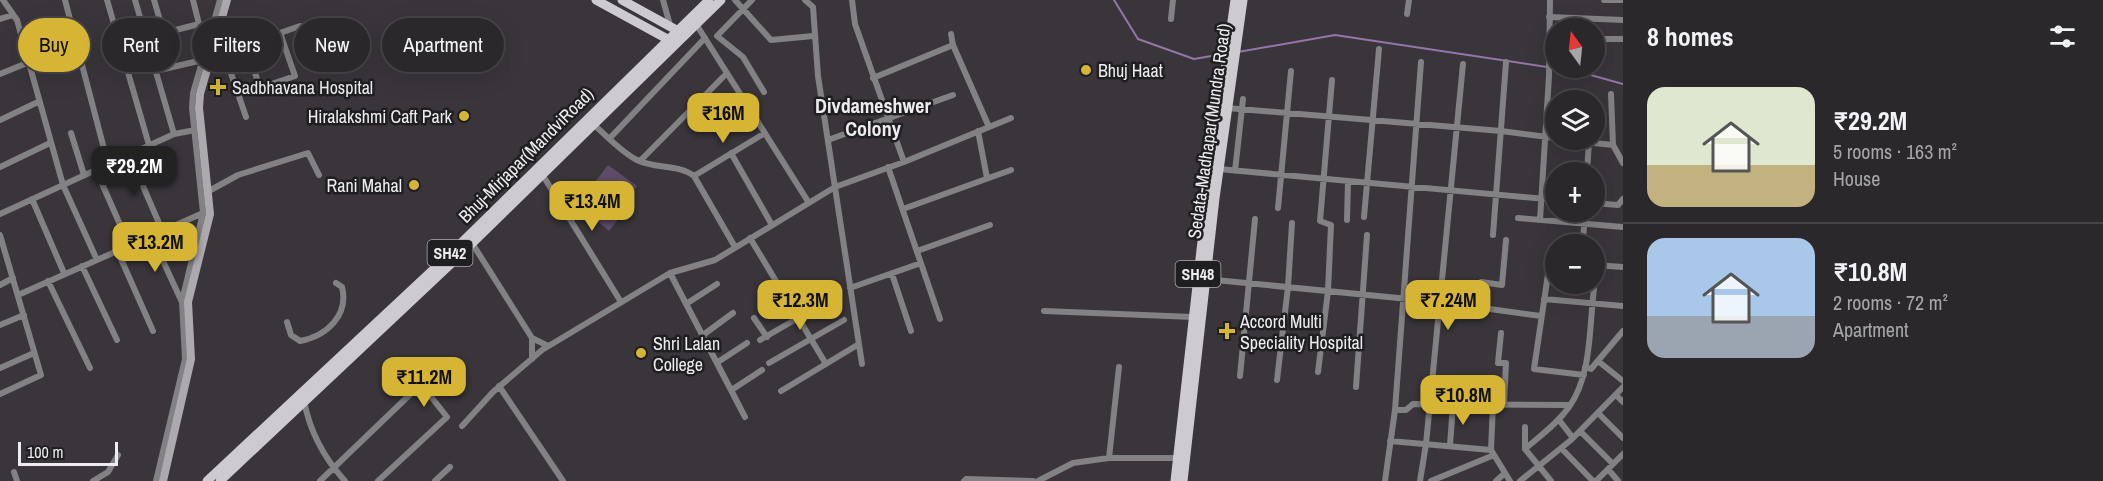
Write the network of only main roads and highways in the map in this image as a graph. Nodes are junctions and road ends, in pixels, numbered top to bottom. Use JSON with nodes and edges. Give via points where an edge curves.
{"nodes":[{"id":1,"x":227,"y":0,"type":"edge"},
{"id":2,"x":596,"y":0,"type":"edge"},
{"id":3,"x":622,"y":0,"type":"edge"},
{"id":4,"x":709,"y":0,"type":"edge"},
{"id":5,"x":721,"y":0,"type":"edge"},
{"id":6,"x":1235,"y":0,"type":"edge"},
{"id":7,"x":1243,"y":0,"type":"edge"},
{"id":8,"x":678,"y":30,"type":"junction"},
{"id":9,"x":1235,"y":32,"type":"junction"},
{"id":10,"x":672,"y":42,"type":"junction"},
{"id":11,"x":1231,"y":69,"type":"junction"},
{"id":12,"x":163,"y":481,"type":"edge"},
{"id":13,"x":207,"y":481,"type":"edge"},
{"id":14,"x":220,"y":481,"type":"edge"},
{"id":15,"x":1175,"y":481,"type":"edge"},
{"id":16,"x":1183,"y":481,"type":"edge"}],
"edges":[{"from":1,"to":12,"type":"main road","via":[[207,58],[199,108],[209,191],[208,226],[188,302],[191,359]]},
{"from":2,"to":10,"type":"main road"},
{"from":3,"to":8,"type":"main road"},
{"from":4,"to":8,"type":"main road","name":"Bhuj-Mirjapar(MandviRoad)","number":"SH42"},
{"from":5,"to":8,"type":"main road","name":"Bhuj-Mirjapar(MandviRoad)","number":"SH42","via":[[696,24]]},
{"from":6,"to":9,"type":"main road","name":"Sedata-Madhapar(Mundra Road)","number":"SH48"},
{"from":7,"to":9,"type":"main road","name":"Sedata-Madhapar(Mundra Road)","number":"SH48"},
{"from":8,"to":10,"type":"main road","name":"Bhuj-Mirjapar(MandviRoad)","number":"SH42"},
{"from":9,"to":11,"type":"main road","name":"Sedata-Madhapar(Mundra Road)","number":"SH48"},
{"from":10,"to":13,"type":"main road","name":"Bhuj-Mirjapar(MandviRoad)","number":"SH42"},
{"from":10,"to":14,"type":"main road","name":"Bhuj-Mirjapar(MandviRoad)","number":"SH42","via":[[472,243]]},
{"from":11,"to":15,"type":"main road","name":"Sedata-Madhapar(Mundra Road)","number":"SH48","via":[[1193,317]]},
{"from":11,"to":16,"type":"main road","name":"Sedata-Madhapar(Mundra Road)","number":"SH48"}]}
